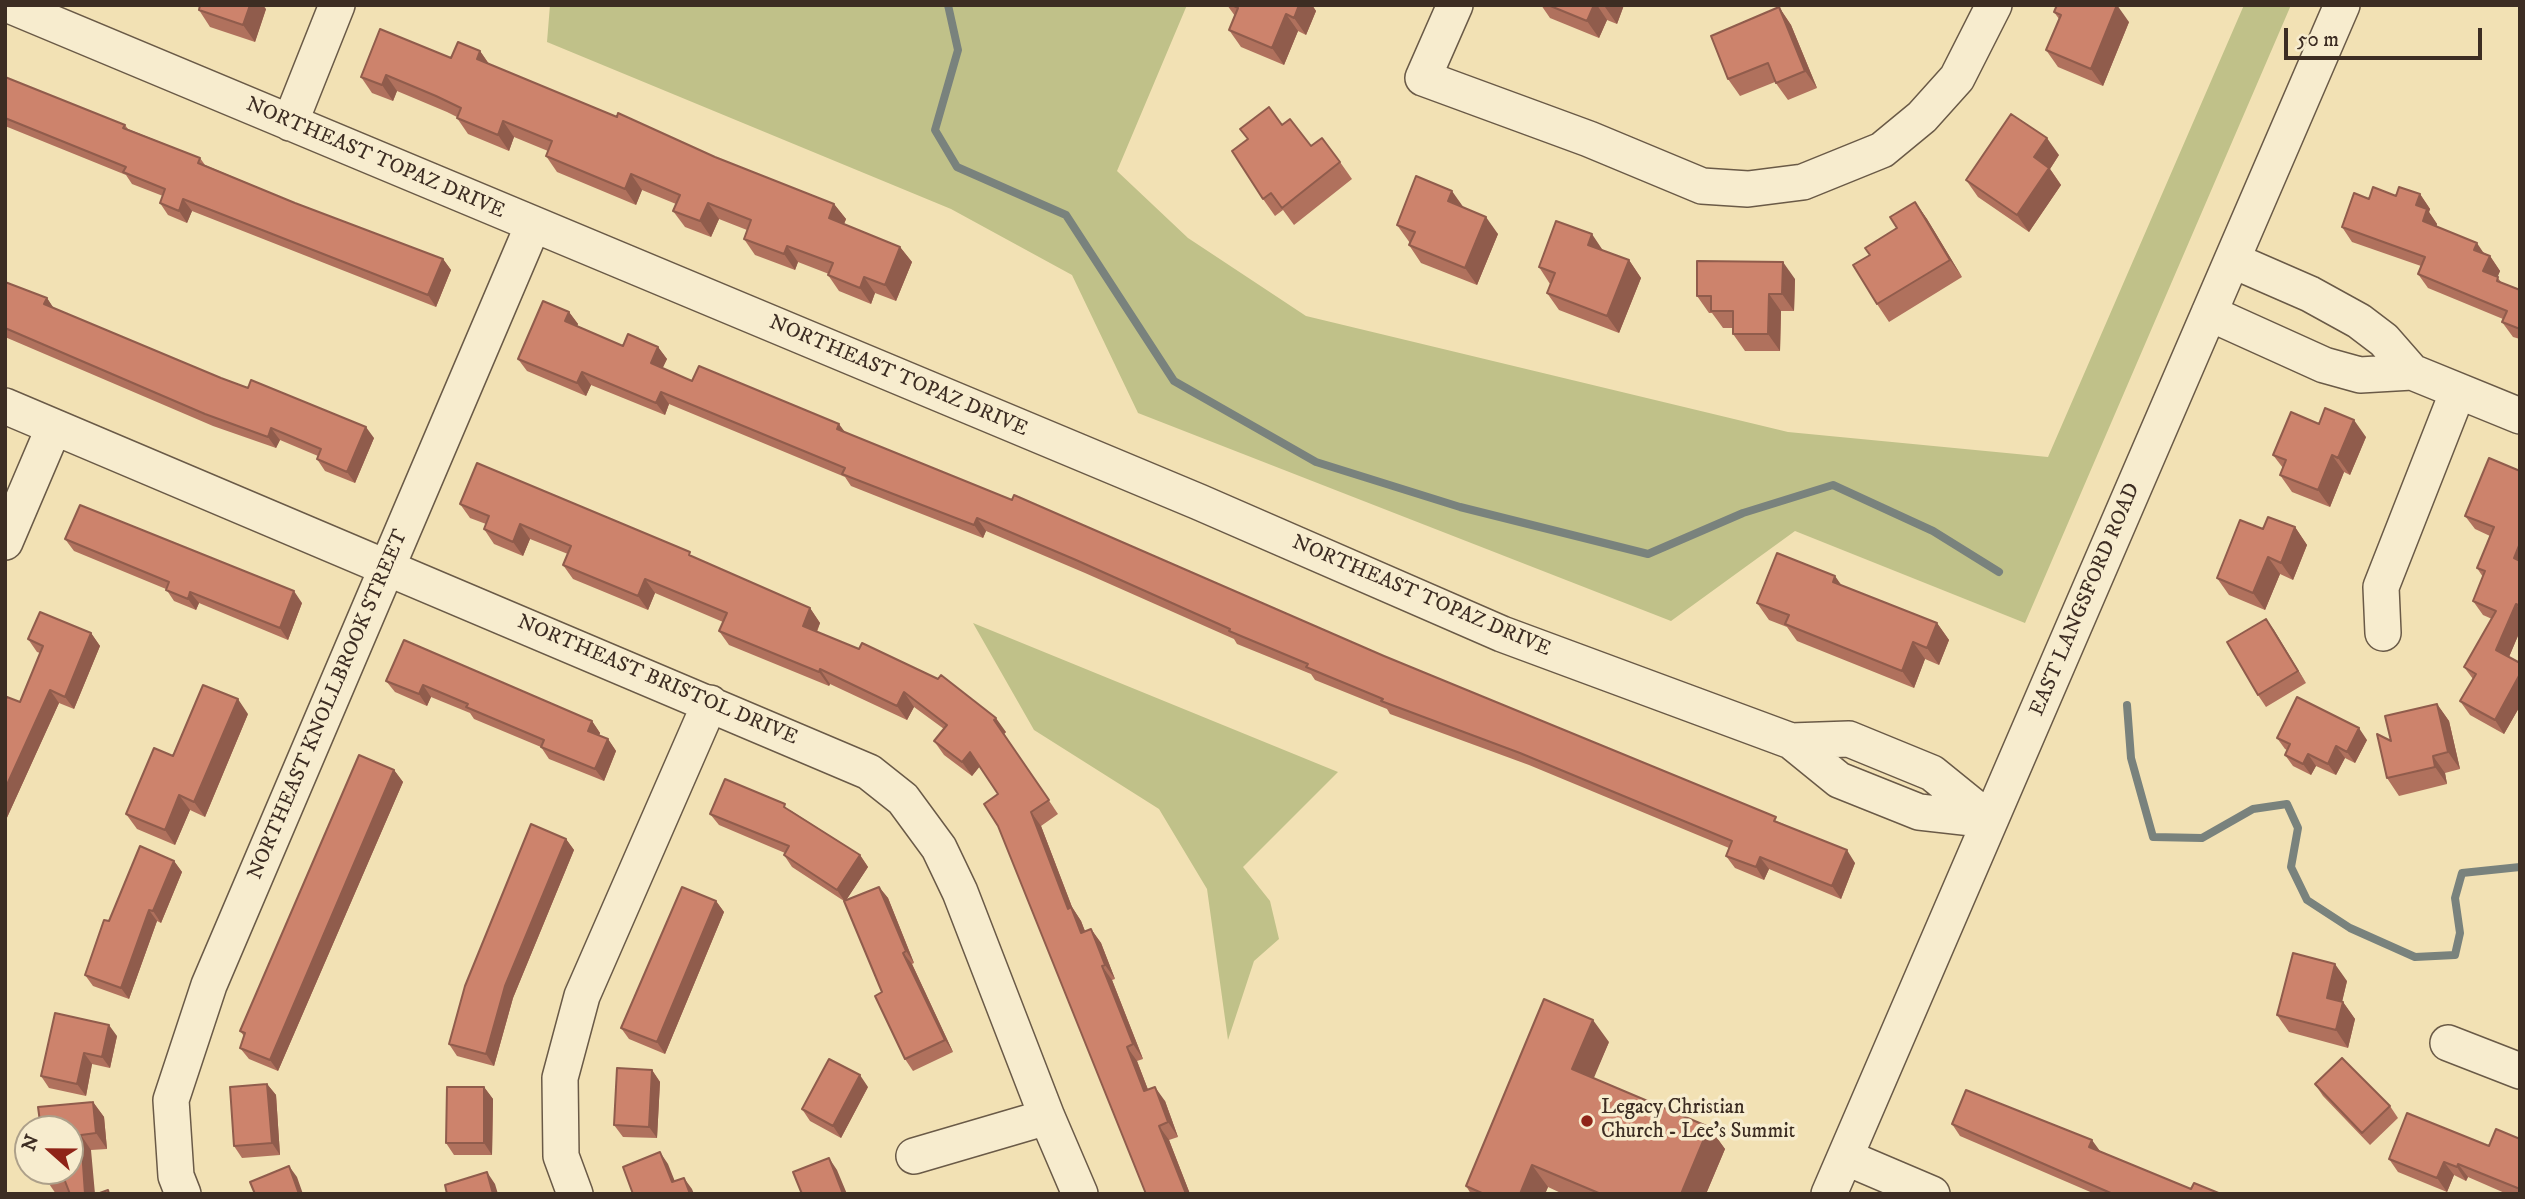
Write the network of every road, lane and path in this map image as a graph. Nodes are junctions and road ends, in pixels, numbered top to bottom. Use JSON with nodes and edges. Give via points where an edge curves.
{"nodes":[{"id":1,"x":9,"y":5,"type":"edge"},
{"id":2,"x":337,"y":5,"type":"edge"},
{"id":3,"x":1455,"y":5,"type":"edge"},
{"id":4,"x":1994,"y":5,"type":"edge"},
{"id":5,"x":2342,"y":5,"type":"edge"},
{"id":6,"x":290,"y":123,"type":"junction"},
{"id":7,"x":533,"y":225,"type":"junction"},
{"id":8,"x":2232,"y":260,"type":"junction"},
{"id":9,"x":2208,"y":313,"type":"junction"},
{"id":10,"x":2412,"y":372,"type":"junction"},
{"id":11,"x":2458,"y":391,"type":"junction"},
{"id":12,"x":5,"y":406,"type":"edge"},
{"id":13,"x":2520,"y":416,"type":"edge"},
{"id":14,"x":54,"y":427,"type":"junction"},
{"id":15,"x":5,"y":542,"type":"edge"},
{"id":16,"x":389,"y":567,"type":"junction"},
{"id":17,"x":2383,"y":634,"type":"dead end"},
{"id":18,"x":710,"y":704,"type":"junction"},
{"id":19,"x":1990,"y":820,"type":"junction"},
{"id":20,"x":2448,"y":1043,"type":"dead end"},
{"id":21,"x":2520,"y":1071,"type":"edge"},
{"id":22,"x":1047,"y":1117,"type":"junction"},
{"id":23,"x":915,"y":1156,"type":"dead end"},
{"id":24,"x":1845,"y":1157,"type":"junction"},
{"id":25,"x":183,"y":1194,"type":"edge"},
{"id":26,"x":575,"y":1194,"type":"edge"},
{"id":27,"x":1080,"y":1194,"type":"edge"},
{"id":28,"x":1829,"y":1194,"type":"edge"},
{"id":29,"x":1931,"y":1194,"type":"edge"}],
"edges":[{"from":1,"to":6,"type":"street","name":"NORTHEAST TOPAZ DRIVE"},
{"from":2,"to":6,"type":"street"},
{"from":3,"to":4,"type":"street","via":[[1423,78],[1702,186],[1748,189],[1803,182],[1882,150],[1922,117],[1957,78]]},
{"from":5,"to":8,"type":"street","name":"EAST LANGSFORD ROAD"},
{"from":6,"to":7,"type":"street","name":"NORTHEAST TOPAZ DRIVE"},
{"from":7,"to":16,"type":"street","name":"NORTHEAST KNOLLBROOK STREET"},
{"from":7,"to":19,"type":"street","name":"NORTHEAST TOPAZ DRIVE","via":[[1502,634],[1791,741],[1849,738],[1933,773]]},
{"from":8,"to":9,"type":"street","name":"EAST LANGSFORD ROAD"},
{"from":8,"to":10,"type":"street","via":[[2359,321],[2384,340]]},
{"from":9,"to":10,"type":"street","via":[[2324,365],[2360,375]]},
{"from":9,"to":19,"type":"street","name":"EAST LANGSFORD ROAD"},
{"from":10,"to":11,"type":"street"},
{"from":11,"to":13,"type":"street"},
{"from":11,"to":17,"type":"street","via":[[2381,587]]},
{"from":12,"to":14,"type":"street","name":"NORTHEAST BRISTOL DRIVE"},
{"from":14,"to":15,"type":"street"},
{"from":14,"to":16,"type":"street","name":"NORTHEAST BRISTOL DRIVE"},
{"from":16,"to":18,"type":"street","name":"NORTHEAST BRISTOL DRIVE"},
{"from":16,"to":25,"type":"street","name":"NORTHEAST KNOLLBROOK STREET","via":[[200,1010],[171,1100],[176,1176]]},
{"from":18,"to":22,"type":"street","name":"NORTHEAST BRISTOL DRIVE","via":[[869,772],[904,799],[939,848],[960,892]]},
{"from":18,"to":26,"type":"street","via":[[582,996],[560,1078],[561,1156]]},
{"from":19,"to":24,"type":"street","name":"EAST LANGSFORD ROAD"},
{"from":20,"to":21,"type":"street"},
{"from":22,"to":23,"type":"street"},
{"from":22,"to":27,"type":"street","name":"NORTHEAST BRISTOL DRIVE"},
{"from":24,"to":28,"type":"street","name":"EAST LANGSFORD ROAD"},
{"from":24,"to":29,"type":"street"}]}
